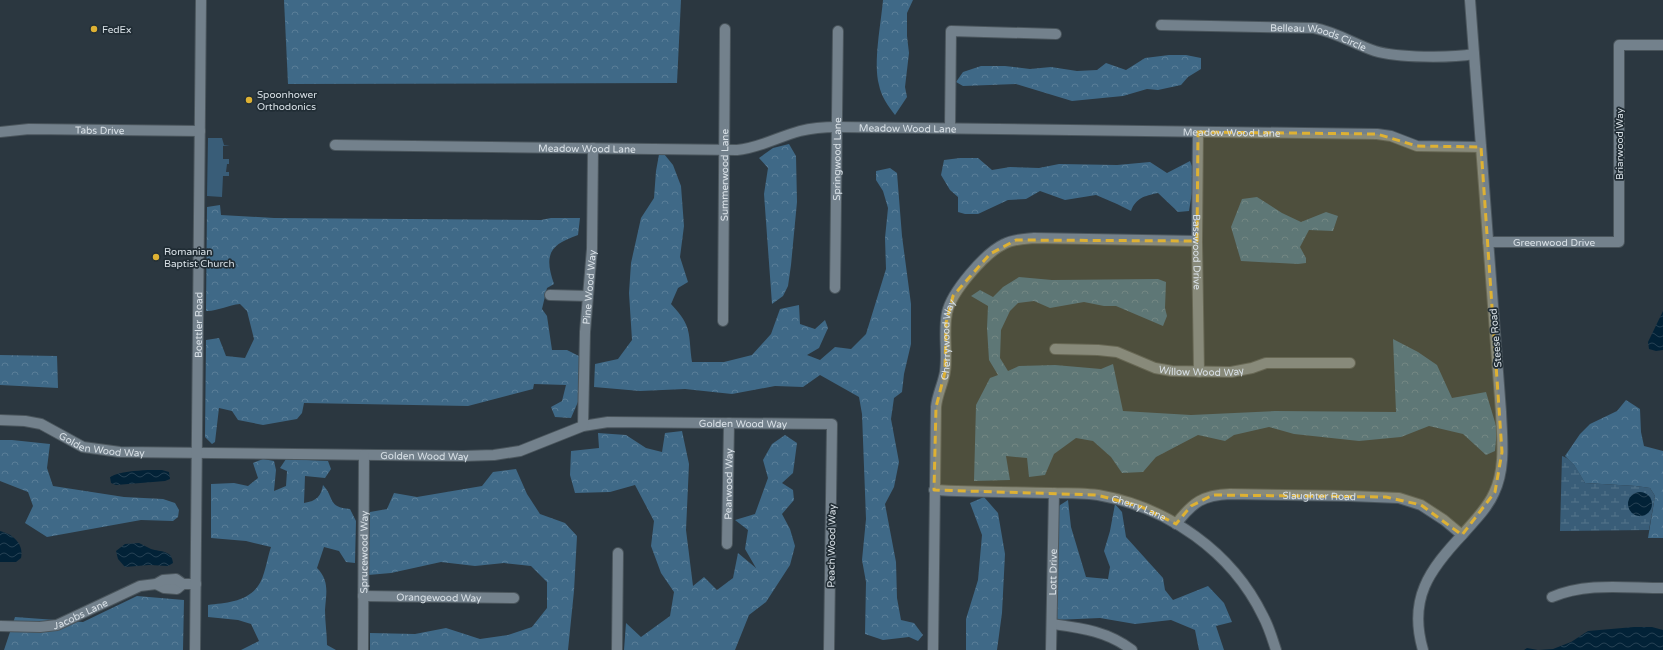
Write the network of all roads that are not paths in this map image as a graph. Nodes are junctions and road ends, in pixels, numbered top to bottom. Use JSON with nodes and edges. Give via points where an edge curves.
{"nodes":[{"id":1,"x":201,"y":0,"type":"edge"},
{"id":2,"x":1470,"y":0,"type":"edge"},
{"id":3,"x":1161,"y":25,"type":"dead end"},
{"id":4,"x":725,"y":29,"type":"dead end"},
{"id":5,"x":838,"y":31,"type":"dead end"},
{"id":6,"x":1056,"y":34,"type":"dead end"},
{"id":7,"x":1663,"y":45,"type":"edge"},
{"id":8,"x":1474,"y":54,"type":"junction"},
{"id":9,"x":837,"y":127,"type":"junction"},
{"id":10,"x":950,"y":128,"type":"junction"},
{"id":11,"x":200,"y":131,"type":"junction"},
{"id":12,"x":0,"y":132,"type":"edge"},
{"id":13,"x":1198,"y":132,"type":"junction"},
{"id":14,"x":335,"y":145,"type":"dead end"},
{"id":15,"x":1481,"y":146,"type":"junction"},
{"id":16,"x":593,"y":148,"type":"junction"},
{"id":17,"x":724,"y":150,"type":"junction"},
{"id":18,"x":1197,"y":241,"type":"junction"},
{"id":19,"x":1488,"y":242,"type":"junction"},
{"id":20,"x":1619,"y":242,"type":"joint"},
{"id":21,"x":835,"y":288,"type":"dead end"},
{"id":22,"x":550,"y":295,"type":"dead end"},
{"id":23,"x":588,"y":296,"type":"junction"},
{"id":24,"x":723,"y":321,"type":"dead end"},
{"id":25,"x":1055,"y":349,"type":"dead end"},
{"id":26,"x":1350,"y":363,"type":"dead end"},
{"id":27,"x":1199,"y":372,"type":"junction"},
{"id":28,"x":0,"y":420,"type":"edge"},
{"id":29,"x":729,"y":423,"type":"junction"},
{"id":30,"x":583,"y":426,"type":"junction"},
{"id":31,"x":832,"y":442,"type":"joint"},
{"id":32,"x":198,"y":452,"type":"junction"},
{"id":33,"x":364,"y":455,"type":"junction"},
{"id":34,"x":934,"y":490,"type":"junction"},
{"id":35,"x":1054,"y":493,"type":"junction"},
{"id":36,"x":1176,"y":524,"type":"junction"},
{"id":37,"x":1462,"y":535,"type":"junction"},
{"id":38,"x":727,"y":544,"type":"dead end"},
{"id":39,"x":618,"y":553,"type":"dead end"},
{"id":40,"x":196,"y":584,"type":"junction"},
{"id":41,"x":1663,"y":588,"type":"edge"},
{"id":42,"x":364,"y":596,"type":"junction"},
{"id":43,"x":1552,"y":597,"type":"dead end"},
{"id":44,"x":514,"y":598,"type":"dead end"},
{"id":45,"x":1052,"y":624,"type":"junction"},
{"id":46,"x":0,"y":626,"type":"edge"},
{"id":47,"x":195,"y":650,"type":"edge"},
{"id":48,"x":363,"y":650,"type":"edge"},
{"id":49,"x":616,"y":650,"type":"edge"},
{"id":50,"x":829,"y":650,"type":"edge"},
{"id":51,"x":933,"y":650,"type":"edge"},
{"id":52,"x":1051,"y":650,"type":"edge"},
{"id":53,"x":1132,"y":650,"type":"edge"},
{"id":54,"x":1276,"y":650,"type":"edge"},
{"id":55,"x":1423,"y":650,"type":"edge"}],
"edges":[{"from":1,"to":11,"type":"street","name":"Boettler Road"},
{"from":2,"to":8,"type":"street","name":"Steese Road"},
{"from":3,"to":8,"type":"street","name":"Belleau Woods Circle","via":[[1314,28],[1331,32],[1374,51],[1390,54]]},
{"from":4,"to":17,"type":"street","name":"Summerwood Lane"},
{"from":5,"to":9,"type":"street","name":"Springwood Lane"},
{"from":6,"to":10,"type":"street","via":[[951,31]]},
{"from":7,"to":20,"type":"street","name":"Briarwood Way","via":[[1619,45]]},
{"from":8,"to":15,"type":"street","name":"Steese Road"},
{"from":9,"to":10,"type":"street","name":"Meadow Wood Lane"},
{"from":9,"to":17,"type":"street","name":"Meadow Wood Lane","via":[[801,131],[757,146]]},
{"from":9,"to":21,"type":"street","name":"Springwood Lane"},
{"from":10,"to":13,"type":"street","name":"Meadow Wood Lane"},
{"from":11,"to":12,"type":"street","name":"Tabs Drive","via":[[29,129]]},
{"from":11,"to":32,"type":"street","name":"Boettler Road"},
{"from":13,"to":15,"type":"street","name":"Meadow Wood Lane","via":[[1377,134],[1391,136],[1417,146]]},
{"from":13,"to":18,"type":"street","name":"Basswood Drive"},
{"from":14,"to":16,"type":"street","name":"Meadow Wood Lane"},
{"from":15,"to":19,"type":"street","name":"Steese Road"},
{"from":16,"to":17,"type":"street","name":"Meadow Wood Lane"},
{"from":16,"to":23,"type":"street","name":"Pine Wood Way","via":[[592,249]]},
{"from":17,"to":24,"type":"street","name":"Summerwood Lane"},
{"from":18,"to":27,"type":"street","name":"Basswood Drive"},
{"from":18,"to":34,"type":"street","name":"Cherrywood Way","via":[[1025,239],[1007,242],[990,254],[956,292],[949,305],[945,372],[936,407]]},
{"from":19,"to":20,"type":"street","name":"Greenwood Drive"},
{"from":19,"to":37,"type":"street","name":"Steese Road","via":[[1501,412],[1502,465],[1492,496]]},
{"from":22,"to":23,"type":"street"},
{"from":23,"to":30,"type":"street","name":"Pine Wood Way"},
{"from":25,"to":27,"type":"street","name":"Willow Wood Way","via":[[1117,352],[1155,368]]},
{"from":26,"to":27,"type":"street","name":"Willow Wood Way","via":[[1266,363],[1231,372]]},
{"from":28,"to":32,"type":"street","name":"Golden Wood Way","via":[[42,424],[83,447],[98,450]]},
{"from":29,"to":30,"type":"street","name":"Golden Wood Way","via":[[617,422]]},
{"from":29,"to":31,"type":"street","name":"Golden Wood Way","via":[[832,424]]},
{"from":29,"to":38,"type":"street","name":"Pearwood Way"},
{"from":30,"to":33,"type":"street","name":"Golden Wood Way","via":[[520,450],[494,455]]},
{"from":31,"to":50,"type":"street","name":"Peach Wood Way"},
{"from":32,"to":33,"type":"street","name":"Golden Wood Way"},
{"from":32,"to":40,"type":"street","name":"Boettler Road"},
{"from":33,"to":42,"type":"street","name":"Sprucewood Way"},
{"from":34,"to":35,"type":"street","name":"Cherry Lane"},
{"from":34,"to":51,"type":"street","name":"Cherrywood Way"},
{"from":35,"to":36,"type":"street","name":"Cherry Lane","via":[[1075,493],[1115,499],[1142,507]]},
{"from":35,"to":45,"type":"street","name":"Lott Drive"},
{"from":36,"to":37,"type":"street","name":"Slaughter Road","via":[[1191,506],[1213,495],[1378,497],[1399,498],[1421,505]]},
{"from":36,"to":54,"type":"street","name":"Cherry Lane","via":[[1214,551],[1239,577],[1264,617]]},
{"from":37,"to":55,"type":"street","name":"Steese Road","via":[[1436,565],[1422,591],[1417,622]]},
{"from":39,"to":49,"type":"street"},
{"from":40,"to":46,"type":"street","name":"Jacobs Lane","via":[[183,584],[177,589],[164,588],[156,584],[140,586],[57,625]]},
{"from":40,"to":47,"type":"street","name":"Boettler Road"},
{"from":41,"to":43,"type":"street","via":[[1588,587]]},
{"from":42,"to":44,"type":"street","name":"Orangewood Way"},
{"from":42,"to":48,"type":"street","name":"Sprucewood Way"},
{"from":45,"to":52,"type":"street","name":"Lott Drive"},
{"from":45,"to":53,"type":"street","via":[[1096,631],[1114,638]]}]}
